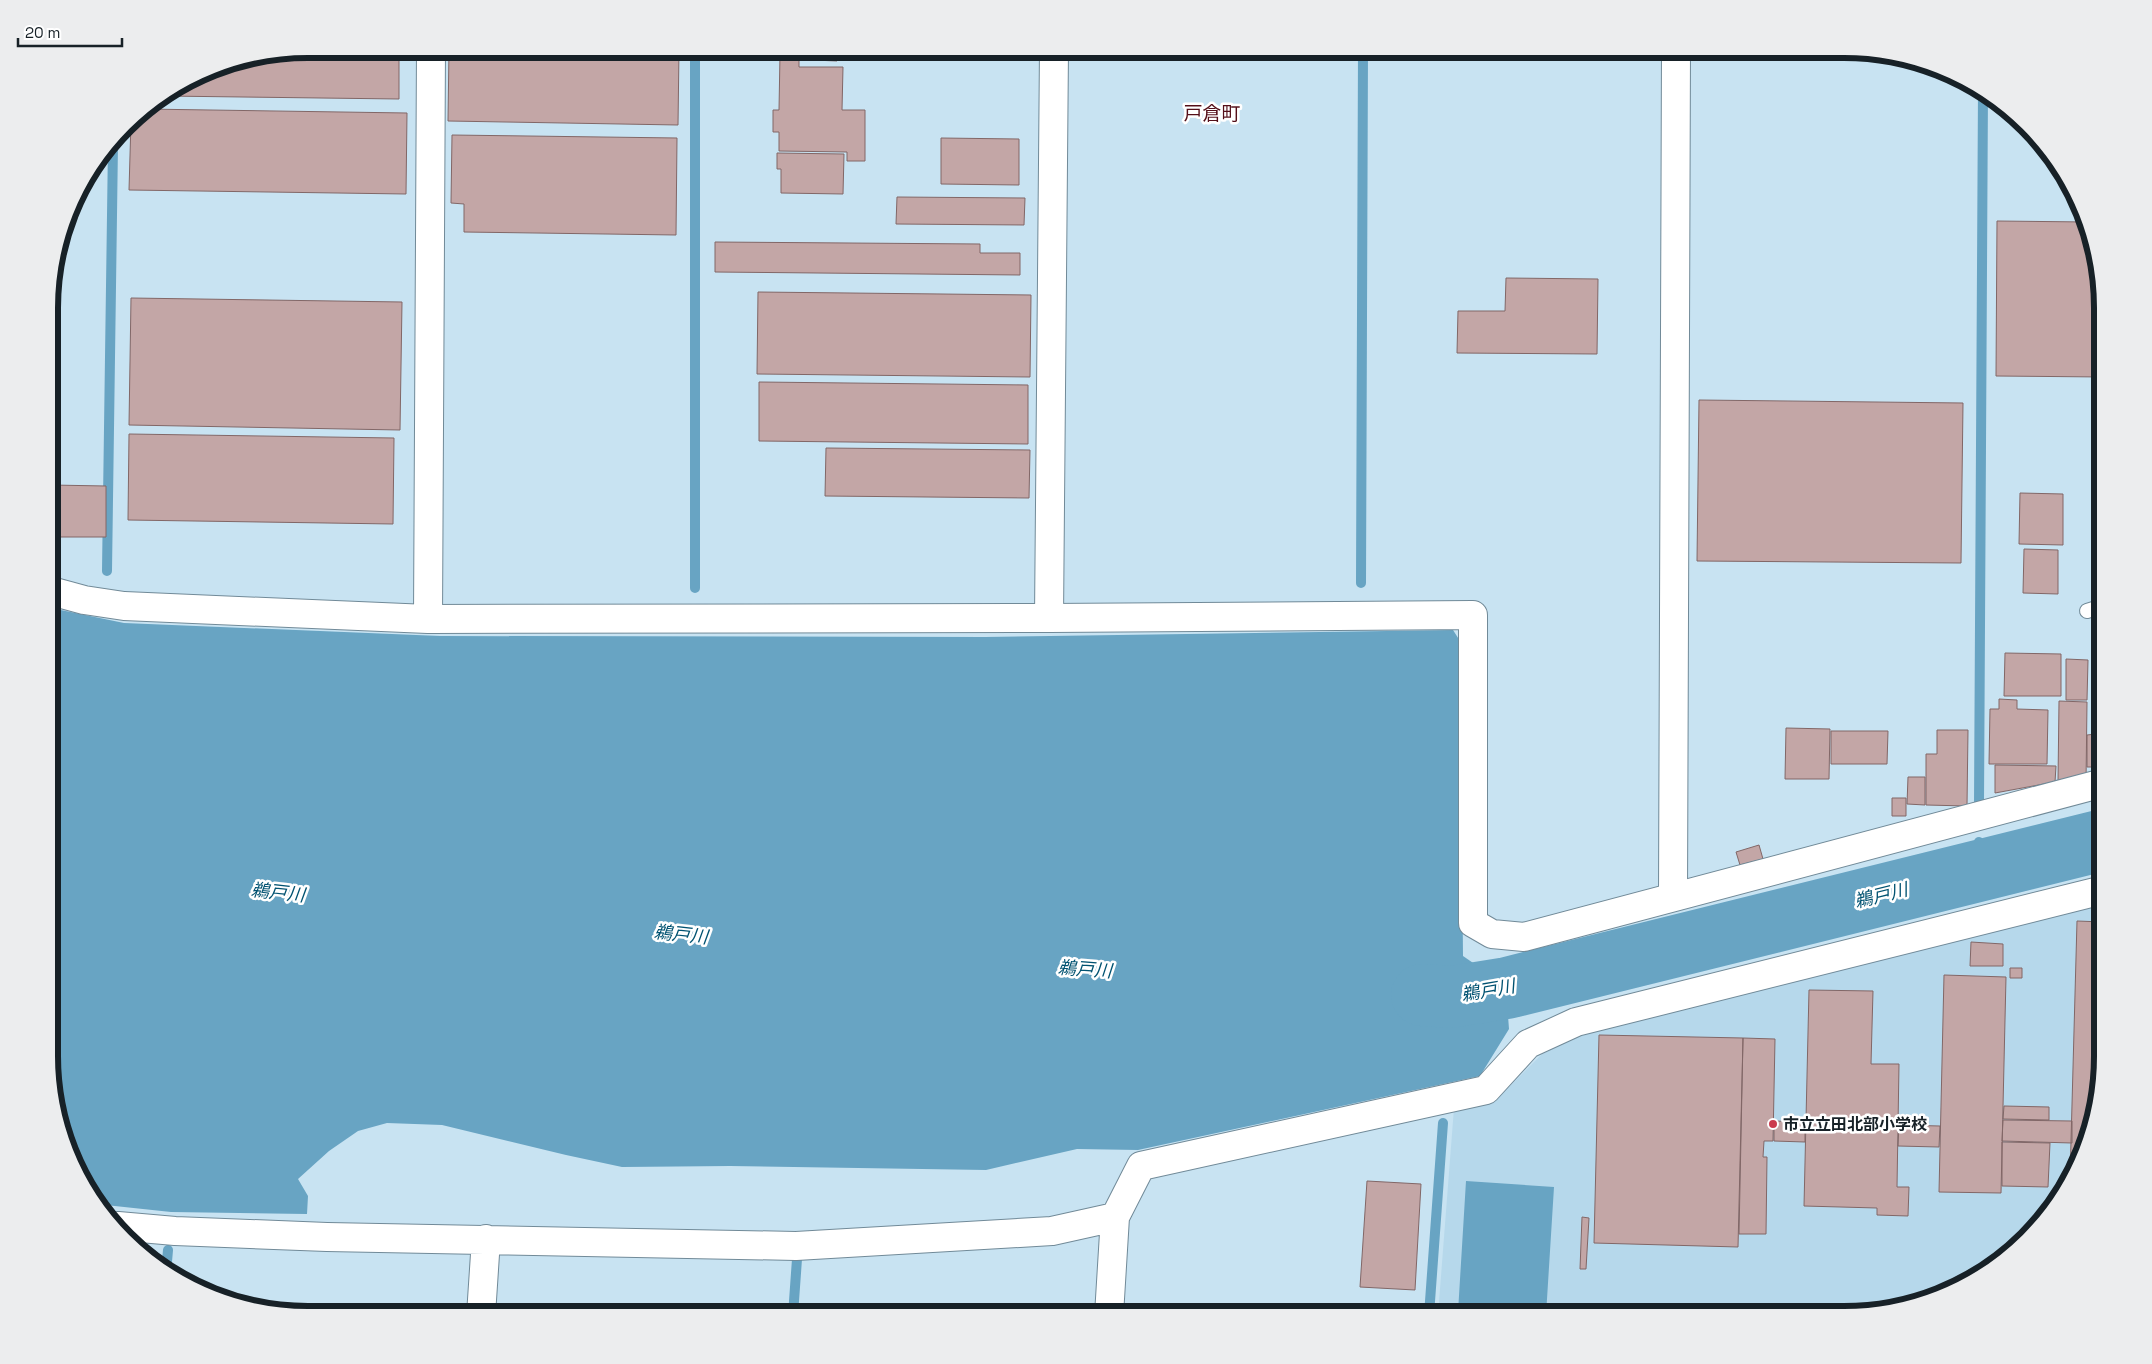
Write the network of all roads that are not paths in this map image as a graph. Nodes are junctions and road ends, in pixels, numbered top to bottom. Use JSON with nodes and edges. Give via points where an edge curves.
{"nodes":[{"id":1,"x":431,"y":58,"type":"edge"},
{"id":2,"x":1054,"y":58,"type":"edge"},
{"id":3,"x":1676,"y":58,"type":"edge"},
{"id":4,"x":58,"y":593,"type":"edge"},
{"id":5,"x":2094,"y":608,"type":"edge"},
{"id":6,"x":2087,"y":610,"type":"dead end"},
{"id":7,"x":428,"y":618,"type":"junction"},
{"id":8,"x":1049,"y":618,"type":"junction"},
{"id":9,"x":2094,"y":785,"type":"edge"},
{"id":10,"x":2094,"y":892,"type":"edge"},
{"id":11,"x":1673,"y":897,"type":"junction"},
{"id":12,"x":1116,"y":1217,"type":"junction"},
{"id":13,"x":125,"y":1227,"type":"edge"},
{"id":14,"x":486,"y":1239,"type":"junction"},
{"id":15,"x":482,"y":1306,"type":"edge"},
{"id":16,"x":1110,"y":1306,"type":"edge"}],
"edges":[{"from":1,"to":7,"type":"street"},
{"from":2,"to":8,"type":"street"},
{"from":3,"to":11,"type":"street"},
{"from":4,"to":7,"type":"street","via":[[124,606]]},
{"from":5,"to":6,"type":"lane"},
{"from":7,"to":8,"type":"street"},
{"from":8,"to":11,"type":"street","via":[[1473,616],[1473,923],[1492,934],[1524,936]]},
{"from":9,"to":11,"type":"street"},
{"from":10,"to":12,"type":"street","via":[[1576,1022],[1528,1044],[1486,1090],[1141,1166]]},
{"from":12,"to":14,"type":"street","via":[[1052,1232],[796,1246]]},
{"from":12,"to":16,"type":"street"},
{"from":13,"to":14,"type":"street","via":[[327,1237]]},
{"from":14,"to":15,"type":"street"}]}
